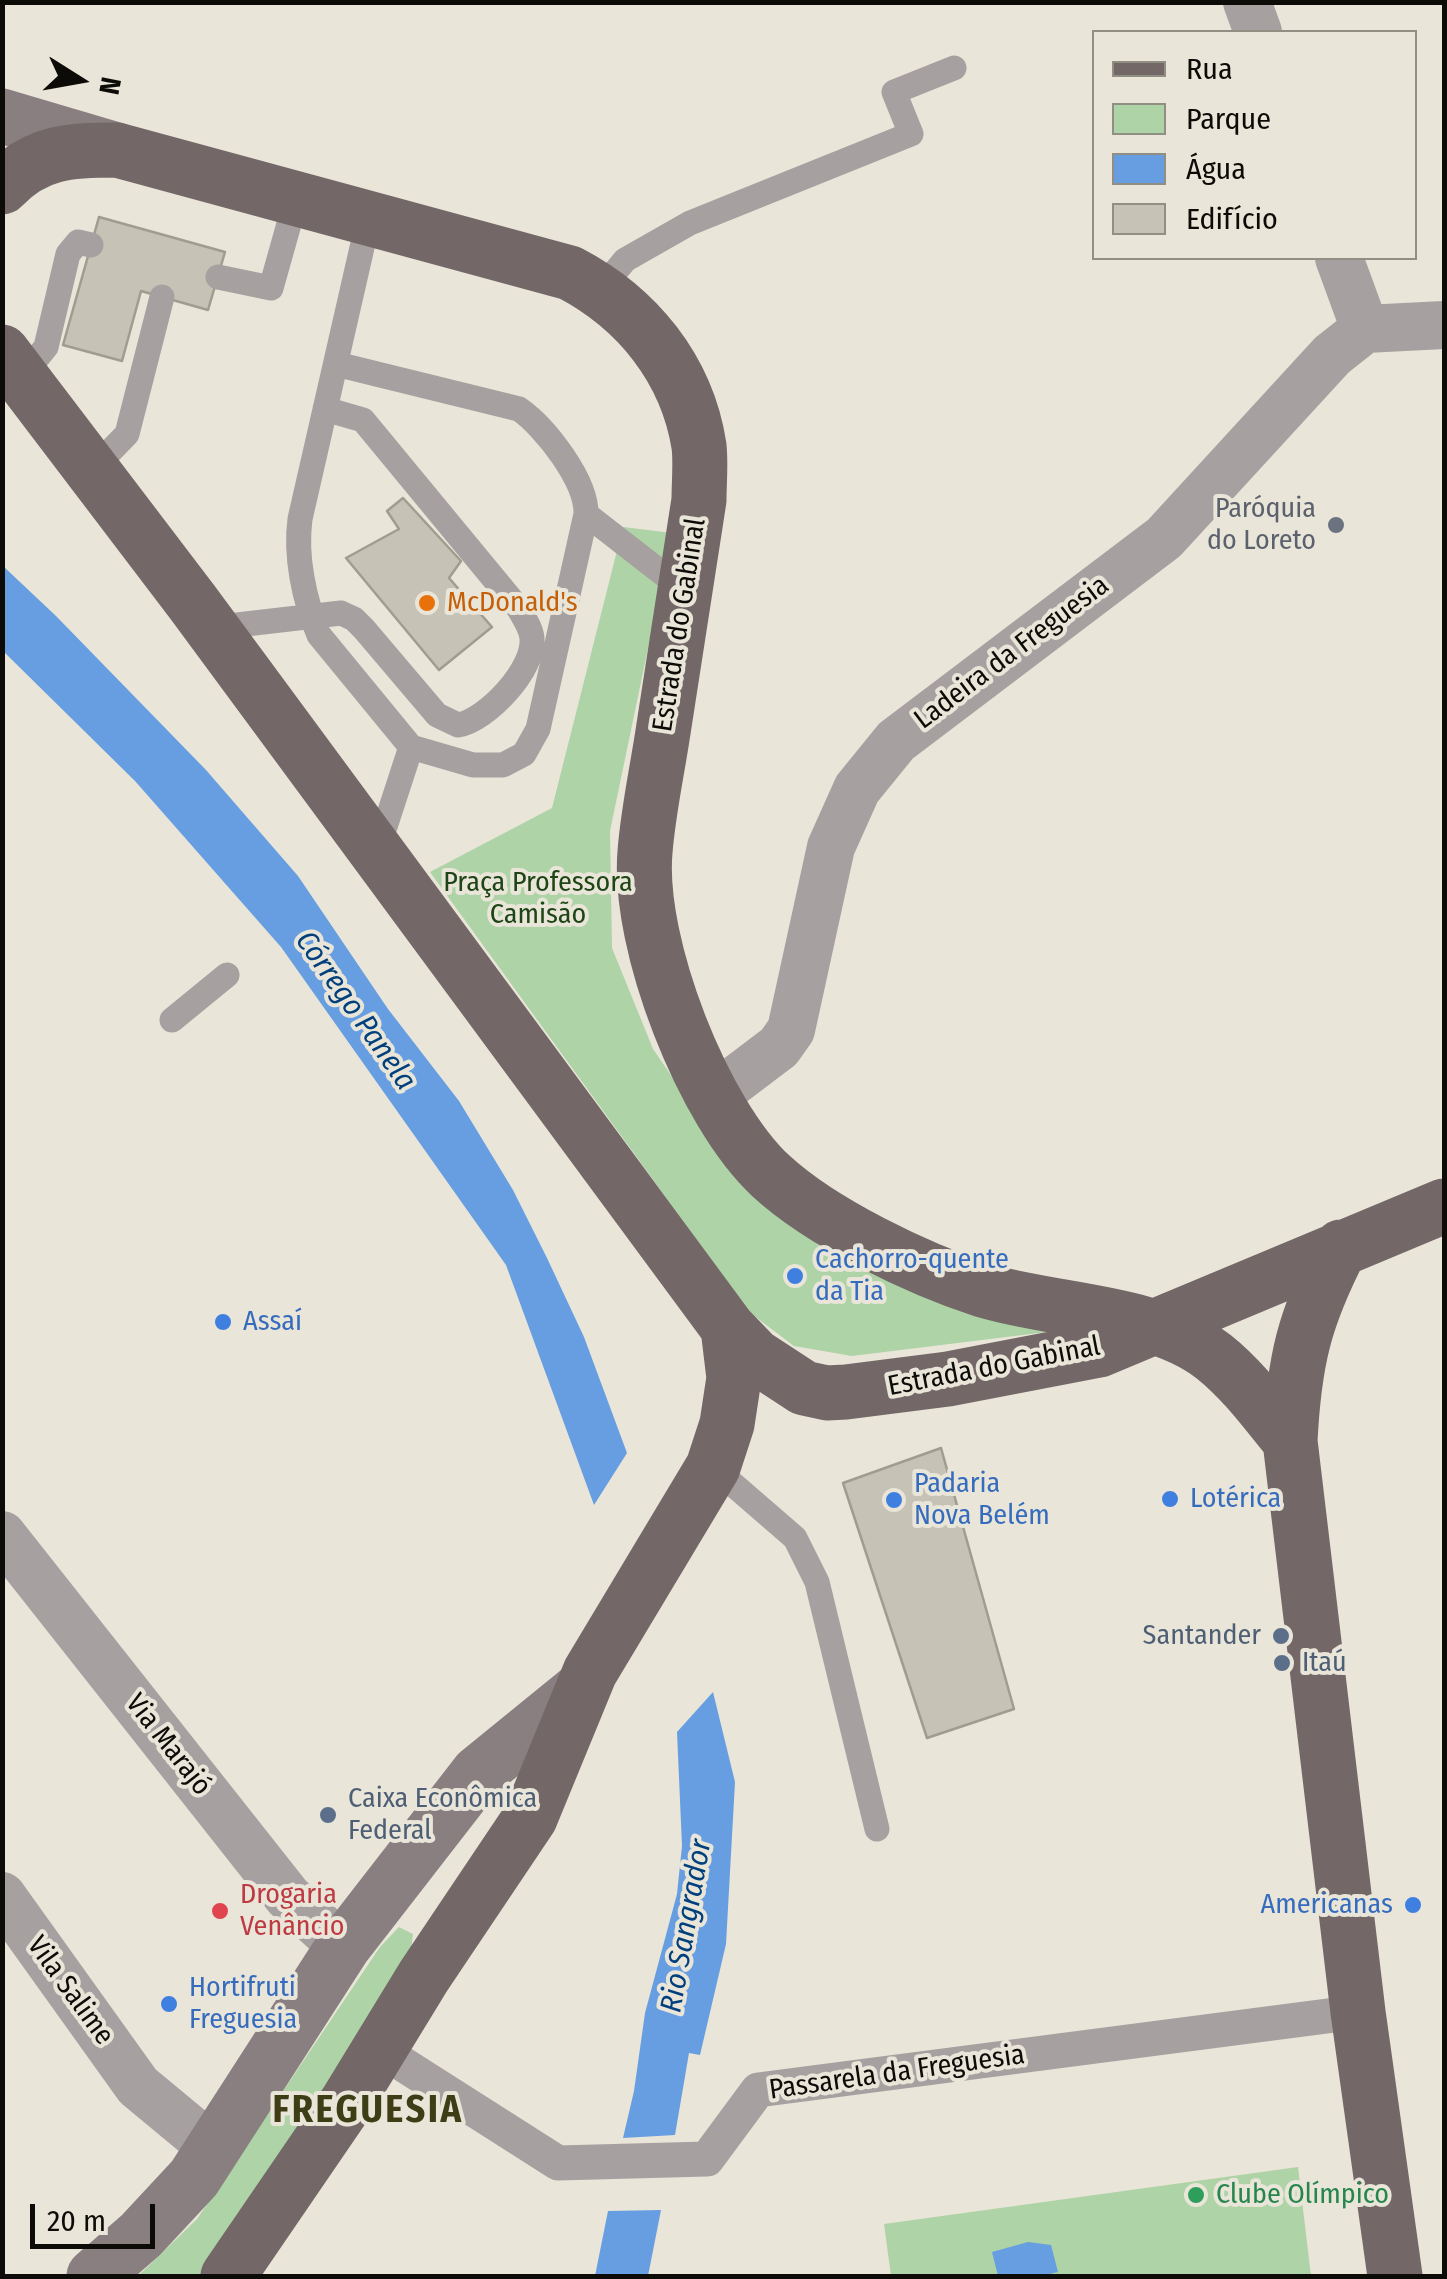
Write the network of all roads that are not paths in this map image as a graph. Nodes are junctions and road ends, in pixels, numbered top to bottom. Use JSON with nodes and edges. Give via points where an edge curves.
{"nodes":[{"id":1,"x":1248,"y":2,"type":"edge"},
{"id":2,"x":1257,"y":30,"type":"edge"},
{"id":3,"x":954,"y":68,"type":"dead end"},
{"id":4,"x":2,"y":116,"type":"edge"},
{"id":5,"x":117,"y":150,"type":"junction"},
{"id":6,"x":2,"y":187,"type":"edge"},
{"id":7,"x":296,"y":199,"type":"junction"},
{"id":8,"x":368,"y":217,"type":"junction"},
{"id":9,"x":91,"y":246,"type":"dead end"},
{"id":10,"x":1340,"y":260,"type":"edge"},
{"id":11,"x":218,"y":276,"type":"dead end"},
{"id":12,"x":601,"y":289,"type":"junction"},
{"id":13,"x":162,"y":297,"type":"dead end"},
{"id":14,"x":1444,"y":325,"type":"edge"},
{"id":15,"x":1364,"y":329,"type":"junction"},
{"id":16,"x":8,"y":361,"type":"edge"},
{"id":17,"x":336,"y":364,"type":"junction"},
{"id":18,"x":325,"y":409,"type":"junction"},
{"id":19,"x":91,"y":471,"type":"junction"},
{"id":20,"x":586,"y":514,"type":"junction"},
{"id":21,"x":685,"y":591,"type":"junction"},
{"id":22,"x":310,"y":614,"type":"junction"},
{"id":23,"x":211,"y":628,"type":"junction"},
{"id":24,"x":411,"y":746,"type":"junction"},
{"id":25,"x":377,"y":851,"type":"junction"},
{"id":26,"x":227,"y":975,"type":"dead end"},
{"id":27,"x":172,"y":1020,"type":"dead end"},
{"id":28,"x":713,"y":1096,"type":"junction"},
{"id":29,"x":1444,"y":1206,"type":"edge"},
{"id":30,"x":1341,"y":1247,"type":"junction"},
{"id":31,"x":1155,"y":1326,"type":"junction"},
{"id":32,"x":728,"y":1328,"type":"junction"},
{"id":33,"x":1290,"y":1442,"type":"junction"},
{"id":34,"x":714,"y":1467,"type":"junction"},
{"id":35,"x":2,"y":1535,"type":"edge"},
{"id":36,"x":580,"y":1690,"type":"junction"},
{"id":37,"x":877,"y":1829,"type":"dead end"},
{"id":38,"x":2,"y":1896,"type":"edge"},
{"id":39,"x":343,"y":1947,"type":"junction"},
{"id":40,"x":1358,"y":2012,"type":"junction"},
{"id":41,"x":379,"y":2050,"type":"junction"},
{"id":42,"x":214,"y":2148,"type":"junction"},
{"id":43,"x":94,"y":2276,"type":"edge"},
{"id":44,"x":228,"y":2276,"type":"edge"},
{"id":45,"x":1395,"y":2276,"type":"edge"}],
"edges":[{"from":1,"to":2,"type":"street"},
{"from":3,"to":12,"type":"lane","via":[[894,92],[912,134],[690,224],[625,260]]},
{"from":4,"to":5,"type":"main road","name":"Estrada do Gabinal"},
{"from":5,"to":6,"type":"main road","via":[[66,150],[19,169]]},
{"from":5,"to":7,"type":"main road","name":"Estrada do Gabinal"},
{"from":7,"to":8,"type":"main road","name":"Estrada do Gabinal"},
{"from":7,"to":11,"type":"lane","via":[[271,288]]},
{"from":8,"to":12,"type":"main road","name":"Estrada do Gabinal","via":[[570,272]]},
{"from":8,"to":17,"type":"lane"},
{"from":9,"to":16,"type":"lane","via":[[73,246],[66,301],[46,347]]},
{"from":10,"to":15,"type":"street"},
{"from":12,"to":21,"type":"main road","name":"Estrada do Gabinal","via":[[662,348],[688,402],[699,449]]},
{"from":13,"to":19,"type":"lane","via":[[144,322],[126,434]]},
{"from":14,"to":15,"type":"street"},
{"from":15,"to":28,"type":"street","name":"Ladeira da Freguesia","via":[[1332,355],[1164,538],[896,741],[857,789],[831,847],[791,1030],[779,1048]]},
{"from":16,"to":19,"type":"main road","name":"Estrada do Gabinal"},
{"from":17,"to":18,"type":"lane"},
{"from":17,"to":20,"type":"lane","via":[[534,418],[582,486]]},
{"from":18,"to":22,"type":"lane","via":[[297,540]]},
{"from":18,"to":22,"type":"lane","via":[[362,420],[520,609],[532,648],[511,687],[458,726],[437,715],[354,619]]},
{"from":19,"to":23,"type":"main road","name":"Estrada do Gabinal"},
{"from":20,"to":21,"type":"lane"},
{"from":20,"to":24,"type":"lane","via":[[538,729],[524,754],[503,765],[474,765]]},
{"from":21,"to":28,"type":"main road","name":"Estrada do Gabinal","via":[[644,855],[651,936],[672,1006]]},
{"from":22,"to":23,"type":"lane"},
{"from":22,"to":24,"type":"lane"},
{"from":23,"to":25,"type":"main road","name":"Estrada do Gabinal"},
{"from":24,"to":25,"type":"lane"},
{"from":25,"to":32,"type":"main road","name":"Estrada do Gabinal"},
{"from":26,"to":27,"type":"lane"},
{"from":28,"to":31,"type":"main road","name":"Estrada do Gabinal","via":[[779,1183],[941,1277]]},
{"from":29,"to":30,"type":"main road"},
{"from":30,"to":31,"type":"main road"},
{"from":30,"to":33,"type":"main road","via":[[1315,1299],[1296,1363]]},
{"from":31,"to":32,"type":"main road","name":"Estrada do Gabinal","via":[[1099,1350],[1052,1360],[827,1393],[788,1380]]},
{"from":31,"to":33,"type":"main road","via":[[1210,1354],[1236,1376]]},
{"from":32,"to":34,"type":"main road","via":[[734,1378]]},
{"from":33,"to":40,"type":"main road"},
{"from":34,"to":36,"type":"main road"},
{"from":34,"to":37,"type":"lane","via":[[795,1538],[817,1582]]},
{"from":35,"to":39,"type":"street","name":"Via Marajó","via":[[288,1897]]},
{"from":36,"to":39,"type":"main road","via":[[478,1774]]},
{"from":36,"to":41,"type":"main road","via":[[530,1818]]},
{"from":38,"to":42,"type":"street","name":"Vila Salime","via":[[138,2086]]},
{"from":39,"to":42,"type":"main road"},
{"from":40,"to":41,"type":"street","name":"Passarela da Freguesia","via":[[758,2090],[707,2159],[558,2163]]},
{"from":40,"to":45,"type":"main road"},
{"from":41,"to":44,"type":"main road"},
{"from":42,"to":43,"type":"main road","via":[[141,2235]]}]}
